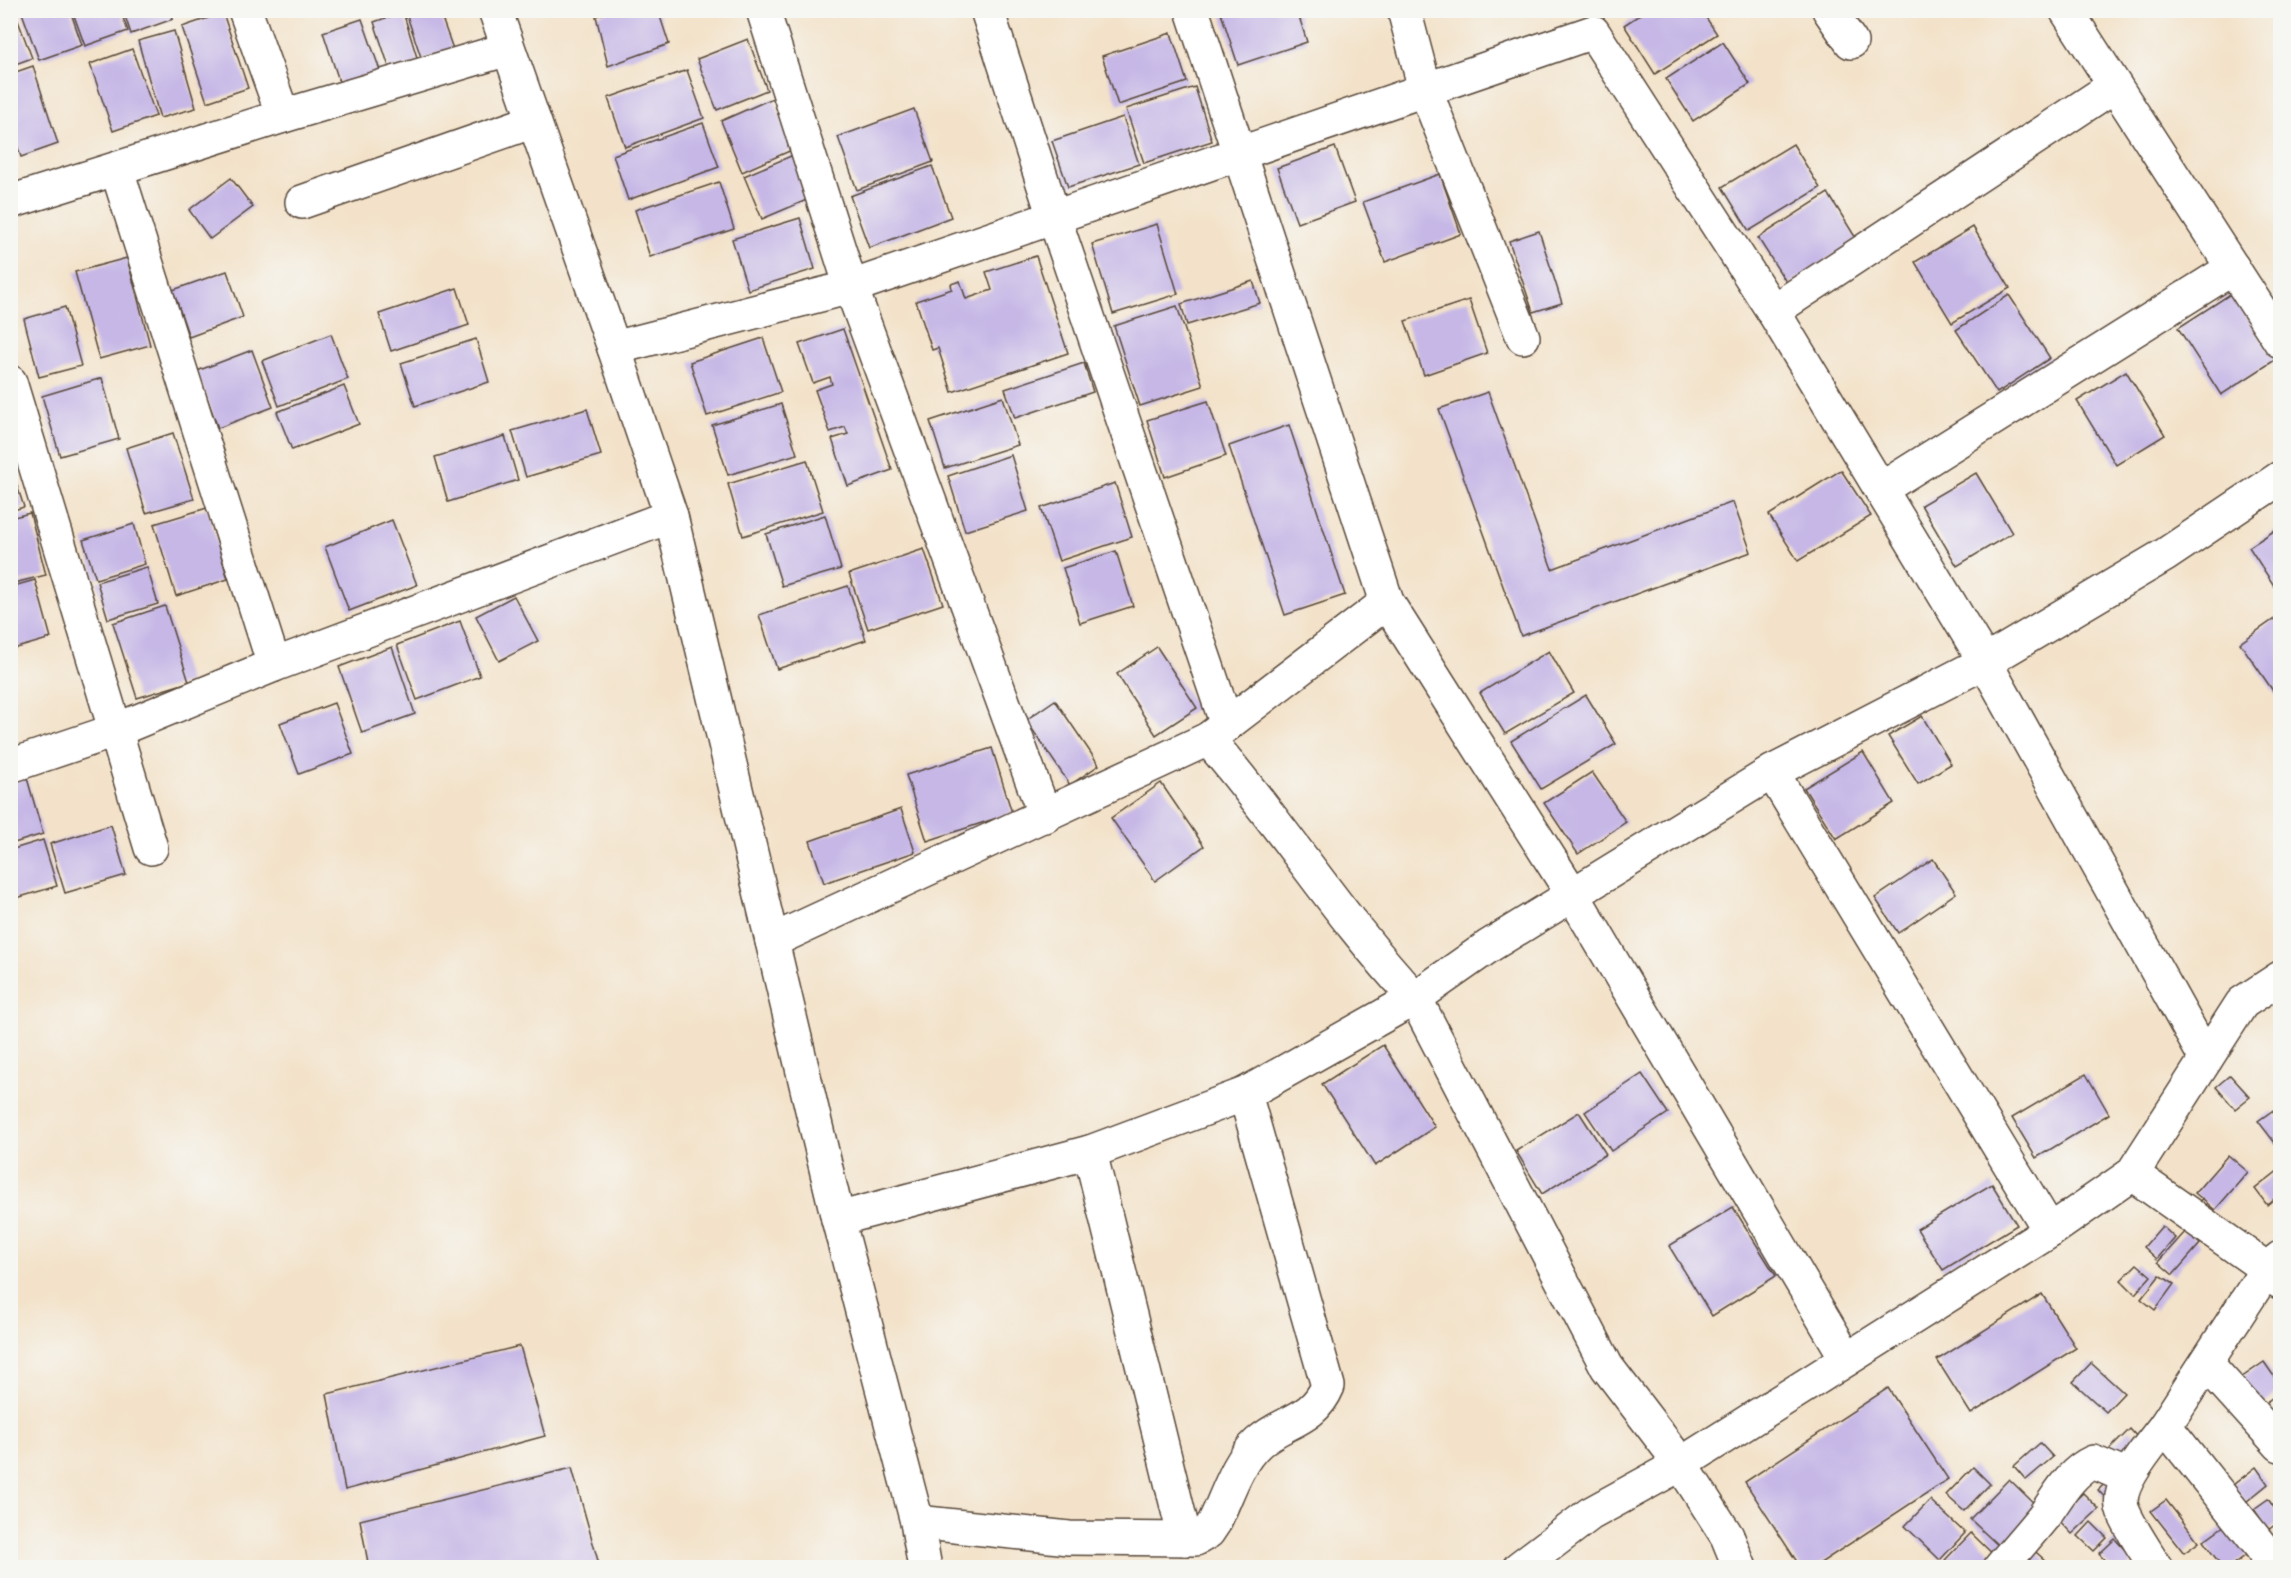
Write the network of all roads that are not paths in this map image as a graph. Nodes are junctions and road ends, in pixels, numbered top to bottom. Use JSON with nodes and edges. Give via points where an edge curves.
{"nodes":[{"id":1,"x":245,"y":10,"type":"edge"},
{"id":2,"x":495,"y":10,"type":"edge"},
{"id":3,"x":763,"y":10,"type":"edge"},
{"id":4,"x":987,"y":10,"type":"edge"},
{"id":5,"x":1192,"y":10,"type":"edge"},
{"id":6,"x":1404,"y":10,"type":"edge"},
{"id":7,"x":1829,"y":10,"type":"edge"},
{"id":8,"x":2067,"y":10,"type":"edge"},
{"id":9,"x":1587,"y":21,"type":"edge"},
{"id":10,"x":1851,"y":42,"type":"dead end"},
{"id":11,"x":508,"y":50,"type":"junction"},
{"id":12,"x":2115,"y":86,"type":"junction"},
{"id":13,"x":1425,"y":90,"type":"junction"},
{"id":14,"x":283,"y":116,"type":"junction"},
{"id":15,"x":534,"y":121,"type":"junction"},
{"id":16,"x":1238,"y":154,"type":"junction"},
{"id":17,"x":117,"y":170,"type":"junction"},
{"id":18,"x":10,"y":202,"type":"edge"},
{"id":19,"x":302,"y":202,"type":"dead end"},
{"id":20,"x":1054,"y":217,"type":"junction"},
{"id":21,"x":2233,"y":268,"type":"junction"},
{"id":22,"x":851,"y":287,"type":"junction"},
{"id":23,"x":1773,"y":311,"type":"junction"},
{"id":24,"x":1523,"y":337,"type":"dead end"},
{"id":25,"x":2280,"y":341,"type":"edge"},
{"id":26,"x":614,"y":348,"type":"junction"},
{"id":27,"x":10,"y":382,"type":"edge"},
{"id":28,"x":2280,"y":478,"type":"edge"},
{"id":29,"x":1881,"y":489,"type":"junction"},
{"id":30,"x":671,"y":516,"type":"junction"},
{"id":31,"x":1387,"y":603,"type":"junction"},
{"id":32,"x":1985,"y":662,"type":"junction"},
{"id":33,"x":274,"y":665,"type":"junction"},
{"id":34,"x":114,"y":731,"type":"junction"},
{"id":35,"x":1218,"y":732,"type":"junction"},
{"id":36,"x":10,"y":766,"type":"edge"},
{"id":37,"x":1772,"y":772,"type":"junction"},
{"id":38,"x":1045,"y":816,"type":"junction"},
{"id":39,"x":151,"y":848,"type":"dead end"},
{"id":40,"x":1573,"y":895,"type":"junction"},
{"id":41,"x":772,"y":941,"type":"junction"},
{"id":42,"x":2275,"y":992,"type":"edge"},
{"id":43,"x":1415,"y":998,"type":"junction"},
{"id":44,"x":2206,"y":1059,"type":"junction"},
{"id":45,"x":1245,"y":1094,"type":"junction"},
{"id":46,"x":1089,"y":1152,"type":"junction"},
{"id":47,"x":2132,"y":1174,"type":"junction"},
{"id":48,"x":838,"y":1219,"type":"junction"},
{"id":49,"x":2050,"y":1230,"type":"junction"},
{"id":50,"x":2276,"y":1270,"type":"edge"},
{"id":51,"x":1847,"y":1359,"type":"junction"},
{"id":52,"x":2207,"y":1364,"type":"junction"},
{"id":53,"x":2165,"y":1426,"type":"junction"},
{"id":54,"x":2280,"y":1445,"type":"edge"},
{"id":55,"x":1681,"y":1464,"type":"junction"},
{"id":56,"x":2128,"y":1476,"type":"junction"},
{"id":57,"x":916,"y":1522,"type":"junction"},
{"id":58,"x":1185,"y":1539,"type":"junction"},
{"id":59,"x":925,"y":1568,"type":"edge"},
{"id":60,"x":1519,"y":1568,"type":"edge"},
{"id":61,"x":1740,"y":1568,"type":"edge"},
{"id":62,"x":2000,"y":1568,"type":"edge"},
{"id":63,"x":2156,"y":1568,"type":"edge"},
{"id":64,"x":2273,"y":1568,"type":"edge"}],
"edges":[{"from":1,"to":14,"type":"street"},
{"from":2,"to":11,"type":"street"},
{"from":3,"to":22,"type":"street"},
{"from":4,"to":20,"type":"street"},
{"from":5,"to":16,"type":"street"},
{"from":6,"to":13,"type":"street"},
{"from":7,"to":10,"type":"street"},
{"from":8,"to":12,"type":"street"},
{"from":9,"to":13,"type":"street"},
{"from":9,"to":23,"type":"street"},
{"from":11,"to":14,"type":"street"},
{"from":11,"to":15,"type":"street"},
{"from":12,"to":21,"type":"street"},
{"from":12,"to":23,"type":"street"},
{"from":13,"to":16,"type":"street"},
{"from":13,"to":24,"type":"street"},
{"from":14,"to":17,"type":"street"},
{"from":15,"to":19,"type":"street"},
{"from":15,"to":26,"type":"street"},
{"from":16,"to":20,"type":"street"},
{"from":16,"to":31,"type":"street"},
{"from":17,"to":18,"type":"street"},
{"from":17,"to":33,"type":"street"},
{"from":20,"to":22,"type":"street"},
{"from":20,"to":35,"type":"street"},
{"from":21,"to":25,"type":"street"},
{"from":21,"to":29,"type":"street"},
{"from":22,"to":26,"type":"street"},
{"from":22,"to":38,"type":"street"},
{"from":23,"to":29,"type":"street"},
{"from":26,"to":30,"type":"street"},
{"from":27,"to":34,"type":"street"},
{"from":28,"to":32,"type":"street","via":[[2165,555]]},
{"from":29,"to":32,"type":"street"},
{"from":30,"to":33,"type":"street"},
{"from":30,"to":41,"type":"street"},
{"from":31,"to":35,"type":"street"},
{"from":31,"to":40,"type":"street"},
{"from":32,"to":37,"type":"street"},
{"from":32,"to":44,"type":"street"},
{"from":33,"to":34,"type":"street"},
{"from":34,"to":36,"type":"street"},
{"from":34,"to":39,"type":"street"},
{"from":35,"to":38,"type":"street"},
{"from":35,"to":43,"type":"street","via":[[1239,774],[1382,963]]},
{"from":37,"to":40,"type":"street"},
{"from":37,"to":49,"type":"street"},
{"from":38,"to":41,"type":"street"},
{"from":40,"to":43,"type":"street","via":[[1489,946]]},
{"from":40,"to":51,"type":"street"},
{"from":41,"to":48,"type":"street"},
{"from":42,"to":44,"type":"street","via":[[2242,1004]]},
{"from":43,"to":45,"type":"street"},
{"from":43,"to":55,"type":"street","via":[[1606,1367]]},
{"from":44,"to":47,"type":"street"},
{"from":45,"to":46,"type":"street"},
{"from":45,"to":58,"type":"street","via":[[1328,1386],[1312,1410],[1260,1441],[1246,1455],[1208,1532],[1196,1539]]},
{"from":46,"to":48,"type":"street"},
{"from":46,"to":58,"type":"street"},
{"from":47,"to":49,"type":"street"},
{"from":47,"to":50,"type":"street"},
{"from":48,"to":57,"type":"street"},
{"from":49,"to":51,"type":"street"},
{"from":50,"to":52,"type":"street"},
{"from":51,"to":55,"type":"street"},
{"from":52,"to":53,"type":"street"},
{"from":52,"to":54,"type":"street"},
{"from":53,"to":56,"type":"street"},
{"from":53,"to":64,"type":"street","via":[[2262,1548]]},
{"from":55,"to":60,"type":"street","via":[[1590,1514]]},
{"from":55,"to":61,"type":"street","via":[[1726,1536]]},
{"from":56,"to":62,"type":"street","via":[[2092,1462],[2082,1467]]},
{"from":56,"to":63,"type":"street","via":[[2122,1509]]},
{"from":57,"to":58,"type":"street","via":[[1069,1539]]},
{"from":57,"to":59,"type":"street"}]}
